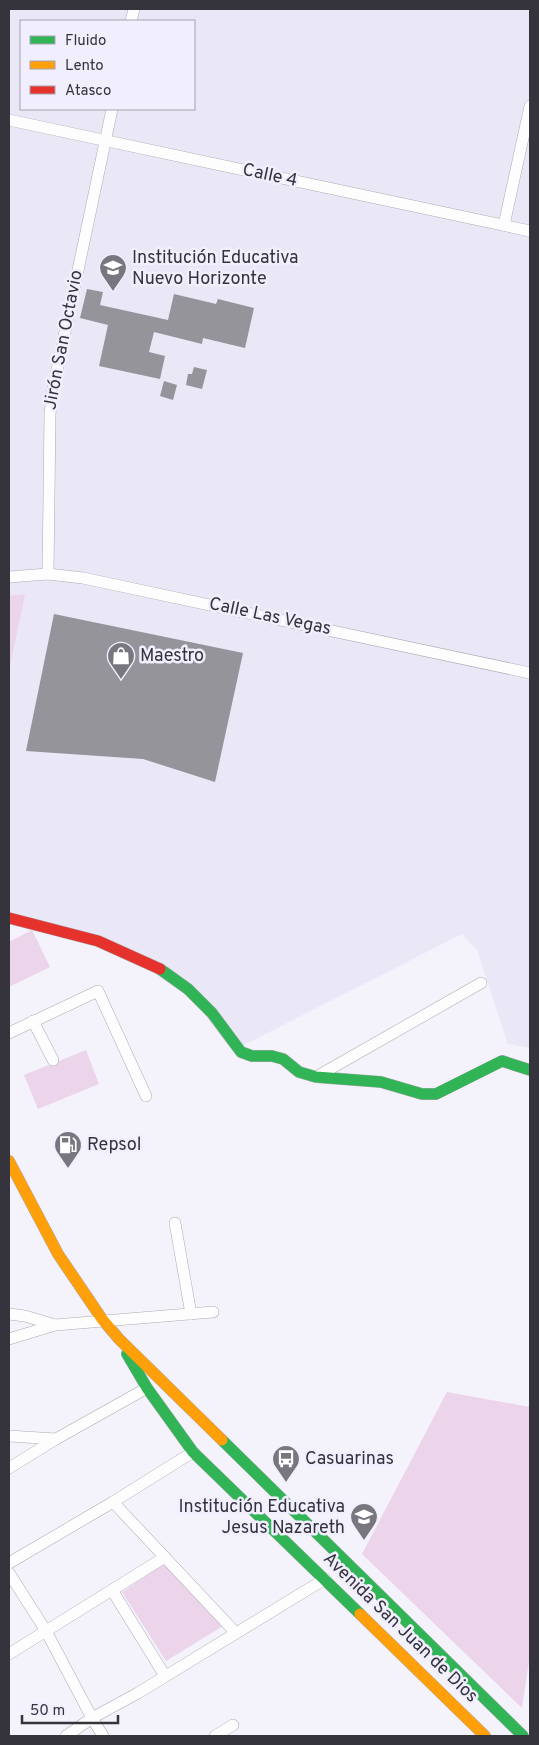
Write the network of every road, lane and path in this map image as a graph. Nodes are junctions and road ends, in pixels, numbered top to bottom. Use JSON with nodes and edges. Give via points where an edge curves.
{"nodes":[{"id":1,"x":530,"y":106,"type":"edge"},
{"id":2,"x":112,"y":110,"type":"edge"},
{"id":3,"x":9,"y":120,"type":"edge"},
{"id":4,"x":105,"y":141,"type":"junction"},
{"id":5,"x":504,"y":225,"type":"junction"},
{"id":6,"x":530,"y":231,"type":"edge"},
{"id":7,"x":48,"y":574,"type":"junction"},
{"id":8,"x":9,"y":577,"type":"edge"},
{"id":9,"x":530,"y":673,"type":"edge"},
{"id":10,"x":9,"y":918,"type":"edge"},
{"id":11,"x":481,"y":983,"type":"dead end"},
{"id":12,"x":33,"y":1021,"type":"junction"},
{"id":13,"x":9,"y":1033,"type":"edge"},
{"id":14,"x":53,"y":1060,"type":"dead end"},
{"id":15,"x":530,"y":1070,"type":"edge"},
{"id":16,"x":316,"y":1077,"type":"junction"},
{"id":17,"x":146,"y":1096,"type":"dead end"},
{"id":18,"x":9,"y":1161,"type":"edge"},
{"id":19,"x":175,"y":1223,"type":"dead end"},
{"id":20,"x":213,"y":1312,"type":"dead end"},
{"id":21,"x":9,"y":1314,"type":"edge"},
{"id":22,"x":192,"y":1314,"type":"junction"},
{"id":23,"x":103,"y":1321,"type":"junction"},
{"id":24,"x":54,"y":1325,"type":"junction"},
{"id":25,"x":9,"y":1339,"type":"edge"},
{"id":26,"x":119,"y":1339,"type":"junction"},
{"id":27,"x":147,"y":1388,"type":"junction"},
{"id":28,"x":9,"y":1436,"type":"edge"},
{"id":29,"x":56,"y":1439,"type":"junction"},
{"id":30,"x":194,"y":1452,"type":"junction"},
{"id":31,"x":9,"y":1468,"type":"edge"},
{"id":32,"x":113,"y":1502,"type":"junction"},
{"id":33,"x":165,"y":1557,"type":"junction"},
{"id":34,"x":9,"y":1562,"type":"edge"},
{"id":35,"x":9,"y":1573,"type":"edge"},
{"id":36,"x":325,"y":1579,"type":"junction"},
{"id":37,"x":112,"y":1590,"type":"junction"},
{"id":38,"x":46,"y":1631,"type":"junction"},
{"id":39,"x":236,"y":1633,"type":"junction"},
{"id":40,"x":9,"y":1654,"type":"edge"},
{"id":41,"x":165,"y":1676,"type":"junction"},
{"id":42,"x":92,"y":1718,"type":"junction"},
{"id":43,"x":234,"y":1725,"type":"dead end"},
{"id":44,"x":66,"y":1736,"type":"edge"},
{"id":45,"x":104,"y":1736,"type":"edge"},
{"id":46,"x":215,"y":1736,"type":"edge"},
{"id":47,"x":484,"y":1736,"type":"edge"},
{"id":48,"x":524,"y":1736,"type":"edge"}],
"edges":[{"from":1,"to":5,"type":"street"},
{"from":2,"to":4,"type":"street","name":"Jirón San Octavio"},
{"from":3,"to":4,"type":"street","name":"Calle 4"},
{"from":4,"to":5,"type":"street","name":"Calle 4"},
{"from":4,"to":7,"type":"street","name":"Jirón San Octavio","via":[[53,389]]},
{"from":5,"to":6,"type":"street","name":"Calle 4"},
{"from":7,"to":8,"type":"street","name":"Calle Las Vegas"},
{"from":7,"to":9,"type":"street","name":"Calle Las Vegas","via":[[83,578]]},
{"from":10,"to":16,"type":"main road","via":[[98,941],[159,968],[188,989],[212,1013],[241,1052],[283,1059],[299,1072]]},
{"from":11,"to":16,"type":"street"},
{"from":12,"to":13,"type":"street"},
{"from":12,"to":14,"type":"street"},
{"from":12,"to":17,"type":"street","via":[[98,991]]},
{"from":15,"to":16,"type":"main road","via":[[502,1061],[436,1094],[422,1094],[381,1082]]},
{"from":18,"to":23,"type":"main road","name":"Avenida San Juan de Dios","via":[[63,1263]]},
{"from":19,"to":22,"type":"street"},
{"from":20,"to":22,"type":"street"},
{"from":21,"to":24,"type":"street"},
{"from":22,"to":23,"type":"street"},
{"from":23,"to":24,"type":"street"},
{"from":23,"to":26,"type":"main road","name":"Avenida San Juan de Dios"},
{"from":24,"to":25,"type":"street"},
{"from":26,"to":27,"type":"main road","name":"Avenida San Juan de Dios"},
{"from":26,"to":48,"type":"main road","name":"Avenida San Juan de Dios"},
{"from":27,"to":29,"type":"street"},
{"from":27,"to":30,"type":"main road","name":"Avenida San Juan de Dios"},
{"from":28,"to":29,"type":"street"},
{"from":29,"to":31,"type":"street"},
{"from":30,"to":32,"type":"street"},
{"from":30,"to":36,"type":"main road","name":"Avenida San Juan de Dios"},
{"from":32,"to":33,"type":"street"},
{"from":32,"to":34,"type":"street"},
{"from":33,"to":37,"type":"street"},
{"from":33,"to":39,"type":"street"},
{"from":35,"to":38,"type":"street"},
{"from":36,"to":39,"type":"street"},
{"from":36,"to":47,"type":"main road","name":"Avenida San Juan de Dios"},
{"from":37,"to":38,"type":"street"},
{"from":37,"to":41,"type":"street"},
{"from":38,"to":40,"type":"street"},
{"from":38,"to":42,"type":"street"},
{"from":39,"to":41,"type":"street"},
{"from":41,"to":42,"type":"street"},
{"from":42,"to":44,"type":"street"},
{"from":42,"to":45,"type":"street"},
{"from":43,"to":46,"type":"street"}]}
